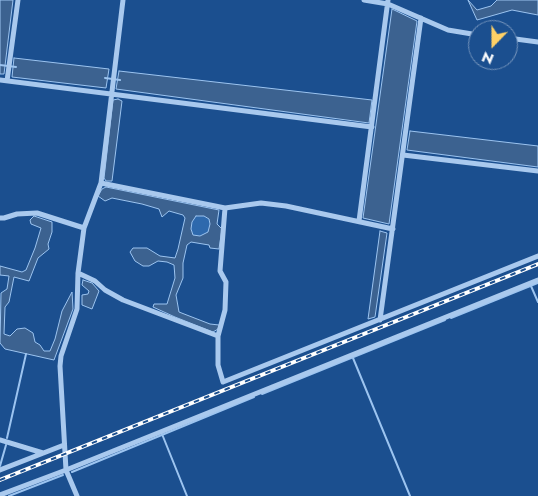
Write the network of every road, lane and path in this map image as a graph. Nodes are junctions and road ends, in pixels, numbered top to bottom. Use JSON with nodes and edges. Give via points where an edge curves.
{"nodes":[{"id":1,"x":18,"y":0,"type":"edge"},
{"id":2,"x":123,"y":0,"type":"edge"},
{"id":3,"x":364,"y":0,"type":"edge"},
{"id":4,"x":388,"y":2,"type":"edge"},
{"id":5,"x":421,"y":18,"type":"junction"},
{"id":6,"x":468,"y":33,"type":"edge"},
{"id":7,"x":518,"y":39,"type":"edge"},
{"id":8,"x":538,"y":42,"type":"edge"},
{"id":9,"x":0,"y":80,"type":"edge"},
{"id":10,"x":8,"y":81,"type":"junction"},
{"id":11,"x":111,"y":94,"type":"junction"},
{"id":12,"x":372,"y":127,"type":"junction"},
{"id":13,"x":403,"y":156,"type":"junction"},
{"id":14,"x":538,"y":171,"type":"edge"},
{"id":15,"x":100,"y":183,"type":"junction"},
{"id":16,"x":225,"y":208,"type":"junction"},
{"id":17,"x":0,"y":218,"type":"edge"},
{"id":18,"x":359,"y":221,"type":"junction"},
{"id":19,"x":84,"y":228,"type":"junction"},
{"id":20,"x":393,"y":230,"type":"junction"},
{"id":21,"x":538,"y":256,"type":"edge"},
{"id":22,"x":78,"y":273,"type":"junction"},
{"id":23,"x":538,"y":280,"type":"edge"},
{"id":24,"x":380,"y":320,"type":"junction"},
{"id":25,"x":219,"y":334,"type":"junction"},
{"id":26,"x":0,"y":440,"type":"edge"},
{"id":27,"x":64,"y":445,"type":"junction"},
{"id":28,"x":44,"y":453,"type":"junction"},
{"id":29,"x":0,"y":470,"type":"edge"},
{"id":30,"x":66,"y":470,"type":"junction"},
{"id":31,"x":0,"y":495,"type":"edge"},
{"id":32,"x":77,"y":496,"type":"edge"}],
"edges":[{"from":1,"to":10,"type":"street"},
{"from":2,"to":11,"type":"street"},
{"from":3,"to":4,"type":"street"},
{"from":4,"to":5,"type":"street"},
{"from":4,"to":12,"type":"street"},
{"from":5,"to":6,"type":"street","via":[[448,30]]},
{"from":5,"to":13,"type":"street"},
{"from":7,"to":8,"type":"street"},
{"from":9,"to":10,"type":"street"},
{"from":10,"to":11,"type":"street"},
{"from":11,"to":12,"type":"street"},
{"from":11,"to":15,"type":"street"},
{"from":12,"to":18,"type":"street"},
{"from":13,"to":14,"type":"street"},
{"from":13,"to":20,"type":"street"},
{"from":15,"to":16,"type":"street"},
{"from":15,"to":19,"type":"street"},
{"from":16,"to":18,"type":"street","via":[[260,203]]},
{"from":16,"to":25,"type":"street","via":[[220,271],[226,282],[225,310]]},
{"from":17,"to":19,"type":"street","via":[[37,213]]},
{"from":18,"to":20,"type":"street"},
{"from":19,"to":22,"type":"street"},
{"from":20,"to":24,"type":"street"},
{"from":21,"to":24,"type":"street"},
{"from":22,"to":25,"type":"street","via":[[95,280],[123,300]]},
{"from":22,"to":27,"type":"street","via":[[77,309],[60,366]]},
{"from":23,"to":30,"type":"street"},
{"from":24,"to":25,"type":"street","via":[[224,382],[218,365]]},
{"from":26,"to":28,"type":"street"},
{"from":27,"to":28,"type":"street"},
{"from":27,"to":30,"type":"street"},
{"from":28,"to":29,"type":"street"},
{"from":30,"to":31,"type":"street"},
{"from":30,"to":32,"type":"street"}]}
